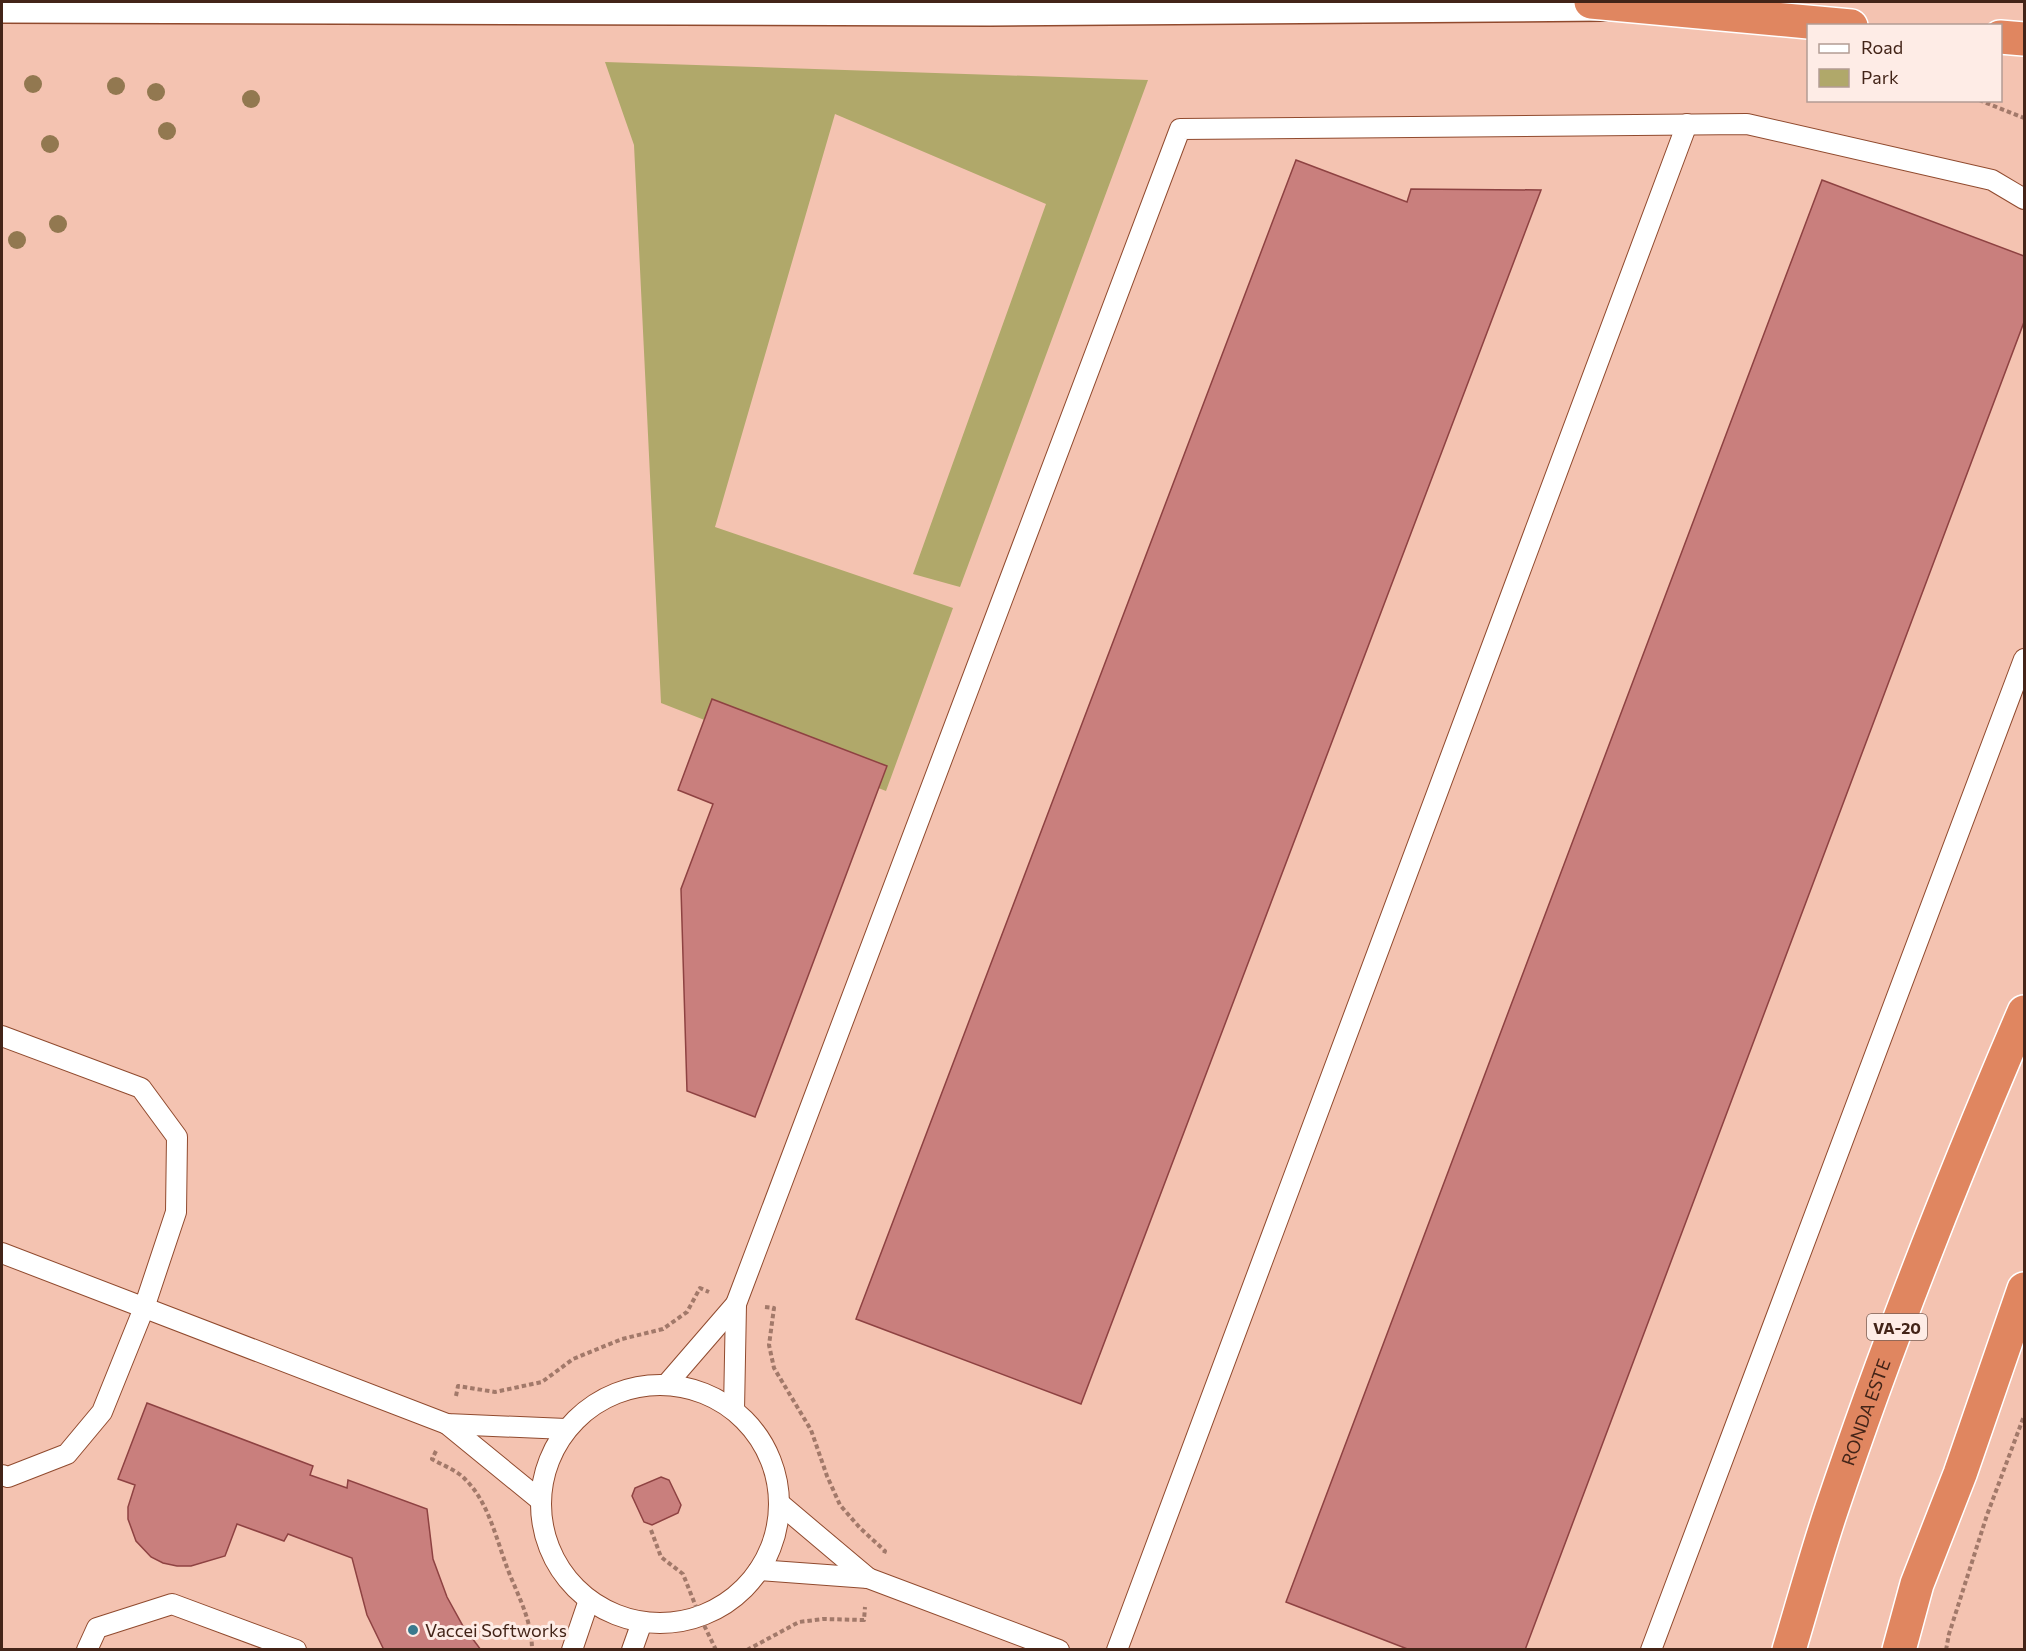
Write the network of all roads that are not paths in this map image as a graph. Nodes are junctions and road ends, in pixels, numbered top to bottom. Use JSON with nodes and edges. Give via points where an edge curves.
{"nodes":[{"id":1,"x":1597,"y":3,"type":"edge"},
{"id":2,"x":547,"y":4,"type":"edge"},
{"id":3,"x":1003,"y":5,"type":"edge"},
{"id":4,"x":2,"y":6,"type":"edge"},
{"id":5,"x":1829,"y":24,"type":"edge"},
{"id":6,"x":2002,"y":37,"type":"edge"},
{"id":7,"x":2025,"y":39,"type":"edge"},
{"id":8,"x":1687,"y":124,"type":"junction"},
{"id":9,"x":2025,"y":199,"type":"edge"},
{"id":10,"x":2025,"y":659,"type":"edge"},
{"id":11,"x":2025,"y":1012,"type":"edge"},
{"id":12,"x":2,"y":1036,"type":"edge"},
{"id":13,"x":2,"y":1253,"type":"edge"},
{"id":14,"x":2025,"y":1289,"type":"edge"},
{"id":15,"x":736,"y":1304,"type":"junction"},
{"id":16,"x":144,"y":1308,"type":"junction"},
{"id":17,"x":666,"y":1384,"type":"junction"},
{"id":18,"x":734,"y":1410,"type":"junction"},
{"id":19,"x":447,"y":1424,"type":"junction"},
{"id":20,"x":566,"y":1430,"type":"junction"},
{"id":21,"x":2,"y":1475,"type":"edge"},
{"id":22,"x":540,"y":1500,"type":"junction"},
{"id":23,"x":779,"y":1503,"type":"junction"},
{"id":24,"x":759,"y":1570,"type":"junction"},
{"id":25,"x":868,"y":1578,"type":"junction"},
{"id":26,"x":590,"y":1600,"type":"junction"},
{"id":27,"x":642,"y":1622,"type":"junction"},
{"id":28,"x":87,"y":1650,"type":"edge"},
{"id":29,"x":296,"y":1650,"type":"edge"},
{"id":30,"x":572,"y":1650,"type":"edge"},
{"id":31,"x":632,"y":1650,"type":"edge"},
{"id":32,"x":1059,"y":1650,"type":"edge"},
{"id":33,"x":1117,"y":1650,"type":"edge"},
{"id":34,"x":1651,"y":1650,"type":"edge"},
{"id":35,"x":1789,"y":1650,"type":"edge"},
{"id":36,"x":1899,"y":1650,"type":"edge"}],
"edges":[{"from":1,"to":3,"type":"street"},
{"from":1,"to":5,"type":"highway"},
{"from":2,"to":3,"type":"street"},
{"from":2,"to":4,"type":"street"},
{"from":6,"to":7,"type":"highway"},
{"from":8,"to":9,"type":"lane","via":[[1747,124],[1992,180]]},
{"from":8,"to":15,"type":"lane","via":[[1180,129]]},
{"from":8,"to":33,"type":"lane"},
{"from":10,"to":34,"type":"lane"},
{"from":11,"to":35,"type":"highway","name":"RONDA ESTE","number":"VA-20","via":[[1907,1299],[1831,1511]]},
{"from":12,"to":16,"type":"lane","via":[[141,1088],[177,1137],[176,1212]]},
{"from":13,"to":16,"type":"lane"},
{"from":14,"to":36,"type":"highway","via":[[1917,1584]]},
{"from":15,"to":17,"type":"lane"},
{"from":15,"to":18,"type":"lane"},
{"from":16,"to":19,"type":"lane"},
{"from":16,"to":21,"type":"lane","via":[[102,1413],[67,1454],[8,1477]]},
{"from":17,"to":18,"type":"lane","via":[[702,1392]]},
{"from":17,"to":20,"type":"lane","via":[[638,1386],[611,1395],[587,1409]]},
{"from":18,"to":23,"type":"lane","via":[[758,1436],[773,1468]]},
{"from":19,"to":20,"type":"lane"},
{"from":19,"to":22,"type":"lane"},
{"from":20,"to":22,"type":"lane","via":[[548,1463]]},
{"from":22,"to":26,"type":"lane","via":[[545,1538],[562,1573]]},
{"from":23,"to":24,"type":"lane","via":[[774,1538]]},
{"from":23,"to":25,"type":"lane"},
{"from":24,"to":25,"type":"lane"},
{"from":24,"to":27,"type":"lane","via":[[733,1598],[700,1617],[671,1623]]},
{"from":25,"to":32,"type":"lane"},
{"from":26,"to":27,"type":"lane","via":[[615,1615]]},
{"from":26,"to":30,"type":"lane"},
{"from":27,"to":31,"type":"lane"},
{"from":28,"to":29,"type":"lane","via":[[97,1628],[172,1604]]}]}
